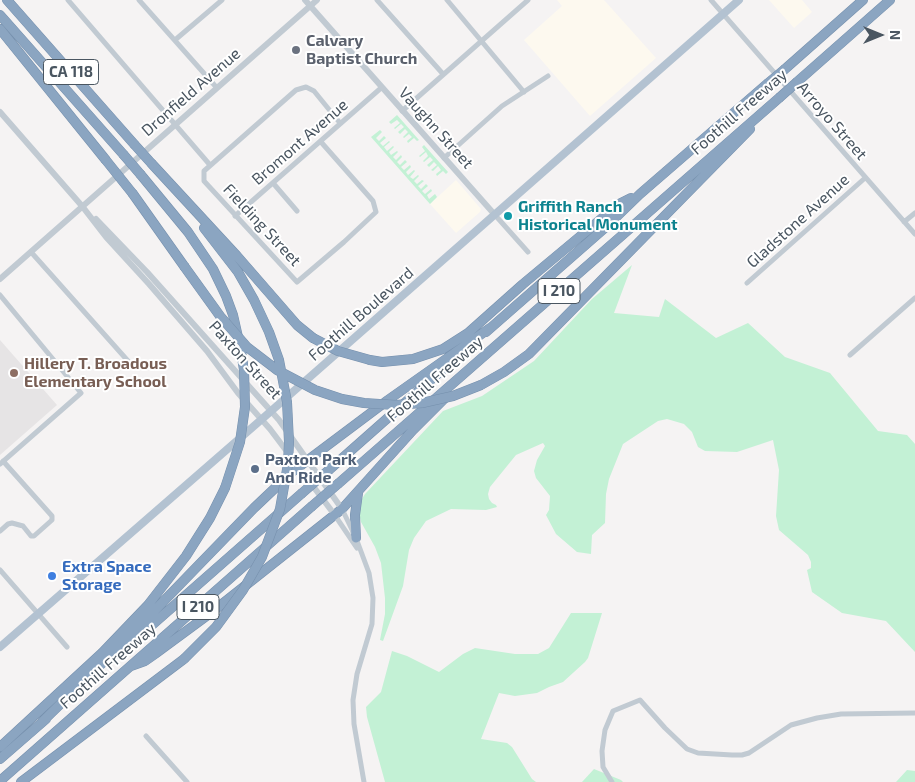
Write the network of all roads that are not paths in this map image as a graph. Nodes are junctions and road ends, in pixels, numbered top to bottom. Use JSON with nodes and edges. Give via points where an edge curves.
{"nodes":[{"id":1,"x":7,"y":0,"type":"edge"},
{"id":2,"x":68,"y":0,"type":"edge"},
{"id":3,"x":139,"y":0,"type":"edge"},
{"id":4,"x":222,"y":0,"type":"edge"},
{"id":5,"x":305,"y":0,"type":"edge"},
{"id":6,"x":317,"y":0,"type":"edge"},
{"id":7,"x":377,"y":0,"type":"edge"},
{"id":8,"x":447,"y":0,"type":"edge"},
{"id":9,"x":528,"y":0,"type":"edge"},
{"id":10,"x":711,"y":0,"type":"edge"},
{"id":11,"x":739,"y":0,"type":"edge"},
{"id":12,"x":863,"y":0,"type":"edge"},
{"id":13,"x":890,"y":0,"type":"edge"},
{"id":14,"x":310,"y":6,"type":"junction"},
{"id":15,"x":723,"y":14,"type":"junction"},
{"id":16,"x":0,"y":15,"type":"edge"},
{"id":17,"x":0,"y":29,"type":"edge"},
{"id":18,"x":175,"y":40,"type":"junction"},
{"id":19,"x":480,"y":40,"type":"junction"},
{"id":20,"x":442,"y":74,"type":"junction"},
{"id":21,"x":548,"y":76,"type":"dead end"},
{"id":22,"x":217,"y":88,"type":"junction"},
{"id":23,"x":381,"y":88,"type":"junction"},
{"id":24,"x":524,"y":92,"type":"junction"},
{"id":25,"x":779,"y":98,"type":"junction"},
{"id":26,"x":402,"y":111,"type":"junction"},
{"id":27,"x":0,"y":112,"type":"edge"},
{"id":28,"x":340,"y":123,"type":"junction"},
{"id":29,"x":176,"y":124,"type":"junction"},
{"id":30,"x":321,"y":142,"type":"junction"},
{"id":31,"x":444,"y":158,"type":"junction"},
{"id":32,"x":152,"y":164,"type":"junction"},
{"id":33,"x":210,"y":165,"type":"junction"},
{"id":34,"x":865,"y":178,"type":"junction"},
{"id":35,"x":273,"y":183,"type":"junction"},
{"id":36,"x":640,"y":194,"type":"junction"},
{"id":37,"x":82,"y":206,"type":"junction"},
{"id":38,"x":297,"y":210,"type":"dead end"},
{"id":39,"x":915,"y":213,"type":"edge"},
{"id":40,"x":495,"y":215,"type":"junction"},
{"id":41,"x":236,"y":216,"type":"junction"},
{"id":42,"x":904,"y":222,"type":"junction"},
{"id":43,"x":915,"y":234,"type":"edge"},
{"id":44,"x":31,"y":252,"type":"junction"},
{"id":45,"x":528,"y":252,"type":"dead end"},
{"id":46,"x":0,"y":279,"type":"edge"},
{"id":47,"x":747,"y":283,"type":"dead end"},
{"id":48,"x":0,"y":294,"type":"edge"},
{"id":49,"x":915,"y":298,"type":"edge"},
{"id":50,"x":490,"y":328,"type":"junction"},
{"id":51,"x":501,"y":342,"type":"junction"},
{"id":52,"x":850,"y":355,"type":"dead end"},
{"id":53,"x":128,"y":362,"type":"dead end"},
{"id":54,"x":271,"y":411,"type":"junction"},
{"id":55,"x":262,"y":419,"type":"junction"},
{"id":56,"x":308,"y":459,"type":"junction"},
{"id":57,"x":2,"y":463,"type":"edge"},
{"id":58,"x":298,"y":467,"type":"junction"},
{"id":59,"x":358,"y":492,"type":"junction"},
{"id":60,"x":342,"y":509,"type":"junction"},
{"id":61,"x":334,"y":514,"type":"junction"},
{"id":62,"x":0,"y":531,"type":"edge"},
{"id":63,"x":356,"y":538,"type":"junction"},
{"id":64,"x":360,"y":552,"type":"junction"},
{"id":65,"x":0,"y":570,"type":"edge"},
{"id":66,"x":38,"y":614,"type":"junction"},
{"id":67,"x":0,"y":647,"type":"edge"},
{"id":68,"x":67,"y":647,"type":"dead end"},
{"id":69,"x":131,"y":666,"type":"junction"},
{"id":70,"x":915,"y":713,"type":"edge"},
{"id":71,"x":42,"y":722,"type":"junction"},
{"id":72,"x":146,"y":736,"type":"dead end"},
{"id":73,"x":0,"y":747,"type":"edge"},
{"id":74,"x":0,"y":759,"type":"edge"},
{"id":75,"x":0,"y":781,"type":"edge"},
{"id":76,"x":22,"y":782,"type":"edge"},
{"id":77,"x":187,"y":782,"type":"edge"},
{"id":78,"x":364,"y":782,"type":"edge"},
{"id":79,"x":612,"y":782,"type":"edge"}],
"edges":[{"from":1,"to":32,"type":"highway","number":"CA 118","bridge":true},
{"from":2,"to":29,"type":"street"},
{"from":3,"to":18,"type":"street"},
{"from":4,"to":18,"type":"street"},
{"from":5,"to":14,"type":"street","name":"Vaughn Street"},
{"from":6,"to":14,"type":"street","name":"Dronfield Avenue"},
{"from":7,"to":20,"type":"street"},
{"from":8,"to":19,"type":"street"},
{"from":9,"to":19,"type":"street"},
{"from":10,"to":15,"type":"street","name":"Arroyo Street"},
{"from":11,"to":15,"type":"main road","name":"Foothill Boulevard"},
{"from":12,"to":36,"type":"highway","name":"Foothill Freeway","number":"I 210","bridge":true},
{"from":13,"to":25,"type":"highway","name":"Foothill Freeway","number":"I 210","bridge":true},
{"from":14,"to":22,"type":"street","name":"Dronfield Avenue"},
{"from":14,"to":23,"type":"street","name":"Vaughn Street"},
{"from":15,"to":34,"type":"street","name":"Arroyo Street"},
{"from":15,"to":40,"type":"main road","name":"Foothill Boulevard"},
{"from":16,"to":73,"type":"highway","bridge":true,"via":[[141,174],[213,269],[233,315],[245,384],[240,442],[225,488],[196,541],[148,605],[102,653]]},
{"from":17,"to":25,"type":"highway","bridge":true,"via":[[133,194],[246,347],[277,370],[315,390],[364,403],[422,403],[453,396],[504,372],[528,354]]},
{"from":18,"to":22,"type":"street"},
{"from":19,"to":20,"type":"street"},
{"from":19,"to":24,"type":"street"},
{"from":20,"to":26,"type":"street"},
{"from":21,"to":24,"type":"street"},
{"from":22,"to":29,"type":"street","name":"Dronfield Avenue"},
{"from":23,"to":26,"type":"street","name":"Vaughn Street"},
{"from":23,"to":28,"type":"street","name":"Bromont Avenue"},
{"from":24,"to":31,"type":"street","via":[[502,106]]},
{"from":25,"to":51,"type":"highway","name":"Foothill Freeway","number":"I 210"},
{"from":26,"to":31,"type":"street","name":"Vaughn Street"},
{"from":27,"to":37,"type":"street","name":"Paxton Street"},
{"from":28,"to":30,"type":"street","name":"Bromont Avenue"},
{"from":28,"to":33,"type":"street","via":[[314,91],[306,87],[296,90]]},
{"from":29,"to":33,"type":"street"},
{"from":29,"to":37,"type":"street","name":"Dronfield Avenue"},
{"from":30,"to":35,"type":"street","name":"Bromont Avenue"},
{"from":30,"to":41,"type":"street","name":"Fielding Street","via":[[374,201],[374,215],[297,282]]},
{"from":31,"to":40,"type":"street","name":"Vaughn Street"},
{"from":32,"to":36,"type":"highway","bridge":true,"via":[[313,338],[338,351],[382,362],[413,359],[444,349],[468,333],[619,204]]},
{"from":32,"to":76,"type":"highway","bridge":true,"via":[[238,272],[269,332],[279,360],[287,402],[288,464],[280,509],[262,557],[216,627],[184,659]]},
{"from":33,"to":41,"type":"street","name":"Fielding Street","via":[[204,171],[204,181]]},
{"from":34,"to":42,"type":"street","name":"Arroyo Street"},
{"from":34,"to":47,"type":"street","name":"Gladstone Avenue"},
{"from":35,"to":38,"type":"street"},
{"from":35,"to":41,"type":"street","name":"Bromont Avenue"},
{"from":36,"to":50,"type":"highway","name":"Foothill Freeway","number":"I 210"},
{"from":37,"to":44,"type":"street","name":"Dronfield Avenue"},
{"from":37,"to":54,"type":"street","name":"Paxton Street","via":[[148,272]]},
{"from":37,"to":55,"type":"street","name":"Paxton Street"},
{"from":39,"to":42,"type":"street"},
{"from":40,"to":45,"type":"street","name":"Vaughn Street"},
{"from":40,"to":54,"type":"main road","name":"Foothill Boulevard"},
{"from":42,"to":43,"type":"street","name":"Arroyo Street"},
{"from":44,"to":46,"type":"street","name":"Dronfield Avenue"},
{"from":44,"to":53,"type":"street"},
{"from":48,"to":57,"type":"street","via":[[81,393]]},
{"from":49,"to":52,"type":"street"},
{"from":50,"to":56,"type":"highway"},
{"from":50,"to":71,"type":"highway","name":"Foothill Freeway","number":"I 210","bridge":true},
{"from":51,"to":59,"type":"highway","via":[[412,430]]},
{"from":51,"to":69,"type":"highway","name":"Foothill Freeway","number":"I 210","bridge":true},
{"from":54,"to":55,"type":"main road","name":"Foothill Boulevard"},
{"from":54,"to":56,"type":"street","name":"Paxton Street"},
{"from":55,"to":58,"type":"street","name":"Paxton Street"},
{"from":55,"to":66,"type":"main road","name":"Foothill Boulevard"},
{"from":56,"to":58,"type":"highway"},
{"from":56,"to":60,"type":"street","name":"Paxton Street"},
{"from":57,"to":62,"type":"street","via":[[52,516],[52,520],[34,536],[23,526],[12,523]]},
{"from":58,"to":61,"type":"street","name":"Paxton Street"},
{"from":58,"to":71,"type":"highway"},
{"from":59,"to":60,"type":"highway"},
{"from":59,"to":63,"type":"highway"},
{"from":60,"to":61,"type":"highway"},
{"from":60,"to":63,"type":"street","name":"Paxton Street"},
{"from":61,"to":64,"type":"street","name":"Paxton Street"},
{"from":61,"to":69,"type":"highway","via":[[212,612],[150,657]]},
{"from":63,"to":64,"type":"street","name":"Paxton Street"},
{"from":64,"to":78,"type":"street","name":"Paxton Street","via":[[371,580],[374,606],[353,700]]},
{"from":65,"to":66,"type":"street"},
{"from":66,"to":67,"type":"main road","name":"Foothill Boulevard"},
{"from":66,"to":68,"type":"street"},
{"from":69,"to":75,"type":"highway","name":"Foothill Freeway","number":"I 210"},
{"from":70,"to":79,"type":"street","via":[[841,714],[817,718],[791,725],[742,755],[724,755],[687,749],[640,700],[613,711],[605,730],[603,767]]},
{"from":71,"to":74,"type":"highway","name":"Foothill Freeway","number":"I 210"},
{"from":72,"to":77,"type":"street"}]}
